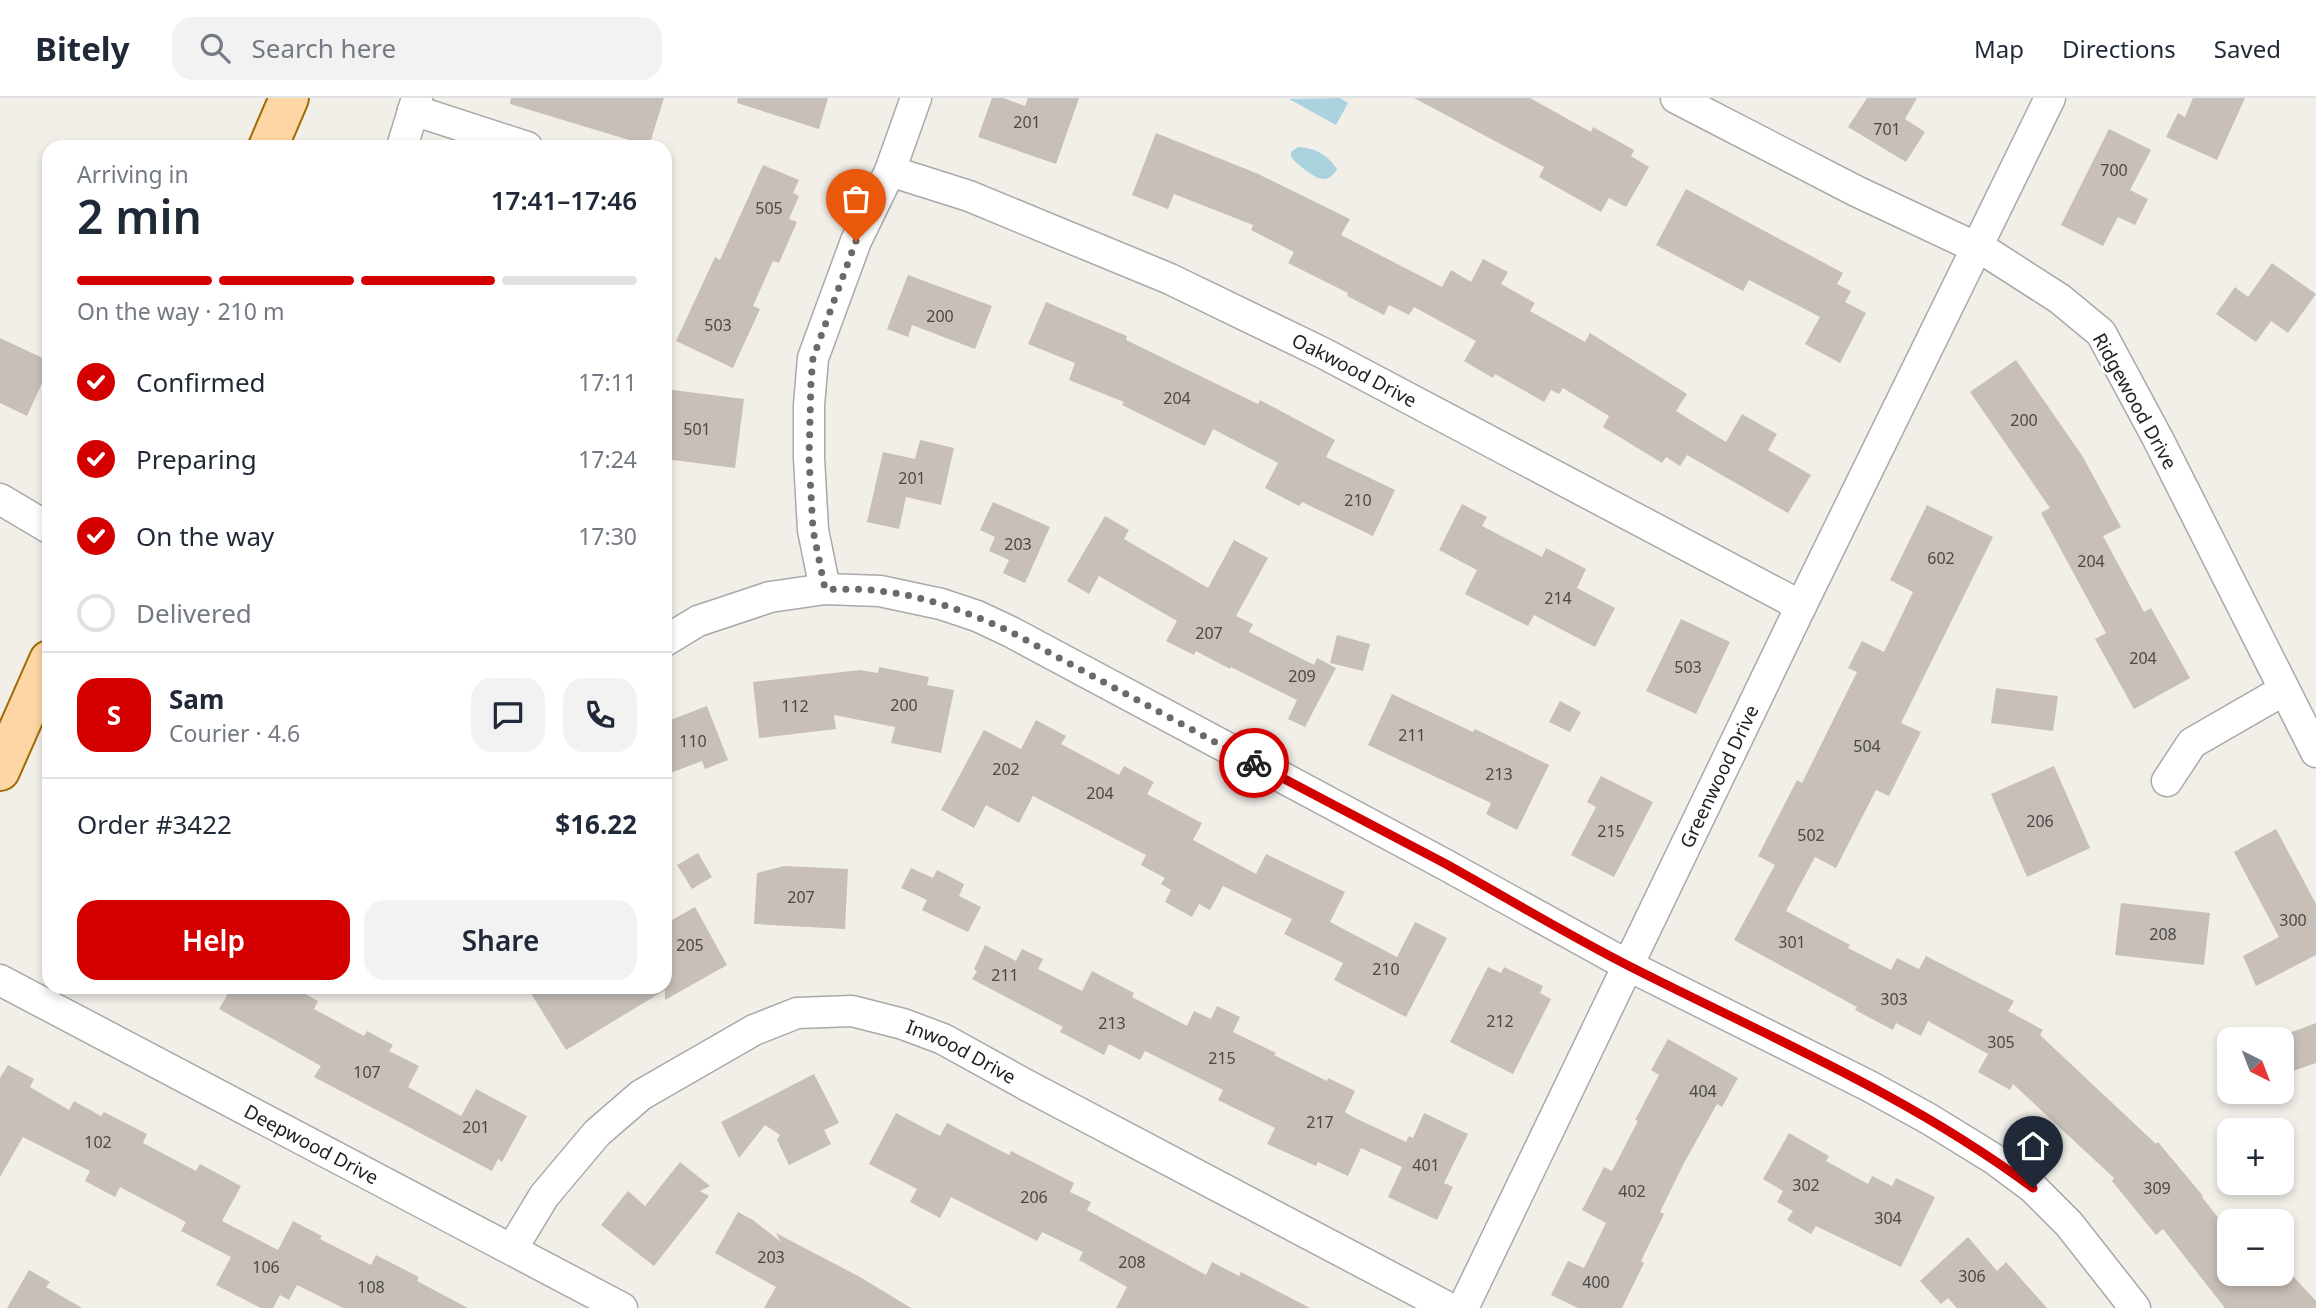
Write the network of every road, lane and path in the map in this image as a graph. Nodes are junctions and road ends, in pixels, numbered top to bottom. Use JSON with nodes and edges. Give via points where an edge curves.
{"nodes":[{"id":1,"x":289,"y":98,"type":"edge"},
{"id":2,"x":916,"y":98,"type":"edge"},
{"id":3,"x":1675,"y":98,"type":"edge"},
{"id":4,"x":2050,"y":98,"type":"edge"},
{"id":5,"x":415,"y":104,"type":"edge"},
{"id":6,"x":271,"y":140,"type":"edge"},
{"id":7,"x":404,"y":140,"type":"edge"},
{"id":8,"x":509,"y":140,"type":"edge"},
{"id":9,"x":890,"y":171,"type":"junction"},
{"id":10,"x":1978,"y":247,"type":"junction"},
{"id":11,"x":0,"y":499,"type":"edge"},
{"id":12,"x":42,"y":524,"type":"edge"},
{"id":13,"x":825,"y":589,"type":"junction"},
{"id":14,"x":1801,"y":606,"type":"junction"},
{"id":15,"x":672,"y":637,"type":"edge"},
{"id":16,"x":42,"y":676,"type":"edge"},
{"id":17,"x":2284,"y":690,"type":"junction"},
{"id":18,"x":2316,"y":752,"type":"edge"},
{"id":19,"x":0,"y":771,"type":"edge"},
{"id":20,"x":2168,"y":781,"type":"dead end"},
{"id":21,"x":1627,"y":965,"type":"junction"},
{"id":22,"x":0,"y":980,"type":"edge"},
{"id":23,"x":512,"y":1249,"type":"junction"},
{"id":24,"x":621,"y":1308,"type":"edge"},
{"id":25,"x":1449,"y":1308,"type":"edge"},
{"id":26,"x":1463,"y":1308,"type":"edge"},
{"id":27,"x":2136,"y":1308,"type":"edge"}],
"edges":[{"from":1,"to":6,"type":"main road"},
{"from":2,"to":9,"type":"street"},
{"from":3,"to":10,"type":"street","name":"Ridgewood Drive","via":[[1856,191]]},
{"from":4,"to":10,"type":"street","name":"Greenwood Drive"},
{"from":5,"to":7,"type":"street"},
{"from":5,"to":8,"type":"street"},
{"from":9,"to":13,"type":"street","via":[[856,241],[813,358],[809,458],[813,530]]},
{"from":9,"to":14,"type":"street","name":"Oakwood Drive","via":[[969,196],[1170,279],[1323,353]]},
{"from":10,"to":14,"type":"street","name":"Greenwood Drive"},
{"from":10,"to":17,"type":"street","name":"Ridgewood Drive","via":[[2060,299],[2101,333]]},
{"from":11,"to":12,"type":"street"},
{"from":13,"to":15,"type":"street","via":[[770,597],[698,621]]},
{"from":13,"to":21,"type":"street","via":[[880,591],[977,616]]},
{"from":14,"to":21,"type":"street","name":"Greenwood Drive"},
{"from":16,"to":19,"type":"main road"},
{"from":17,"to":18,"type":"street","name":"Ridgewood Drive"},
{"from":17,"to":20,"type":"street","via":[[2192,743]]},
{"from":21,"to":26,"type":"street","name":"Greenwood Drive"},
{"from":21,"to":27,"type":"street","via":[[1869,1086],[1994,1159],[2033,1188],[2069,1224]]},
{"from":22,"to":23,"type":"street","name":"Deepwood Drive"},
{"from":23,"to":24,"type":"street","name":"Deepwood Drive"},
{"from":23,"to":25,"type":"street","name":"Inwood Drive","via":[[544,1196],[597,1132],[641,1096],[754,1030],[797,1013],[852,1011],[943,1039]]}]}
